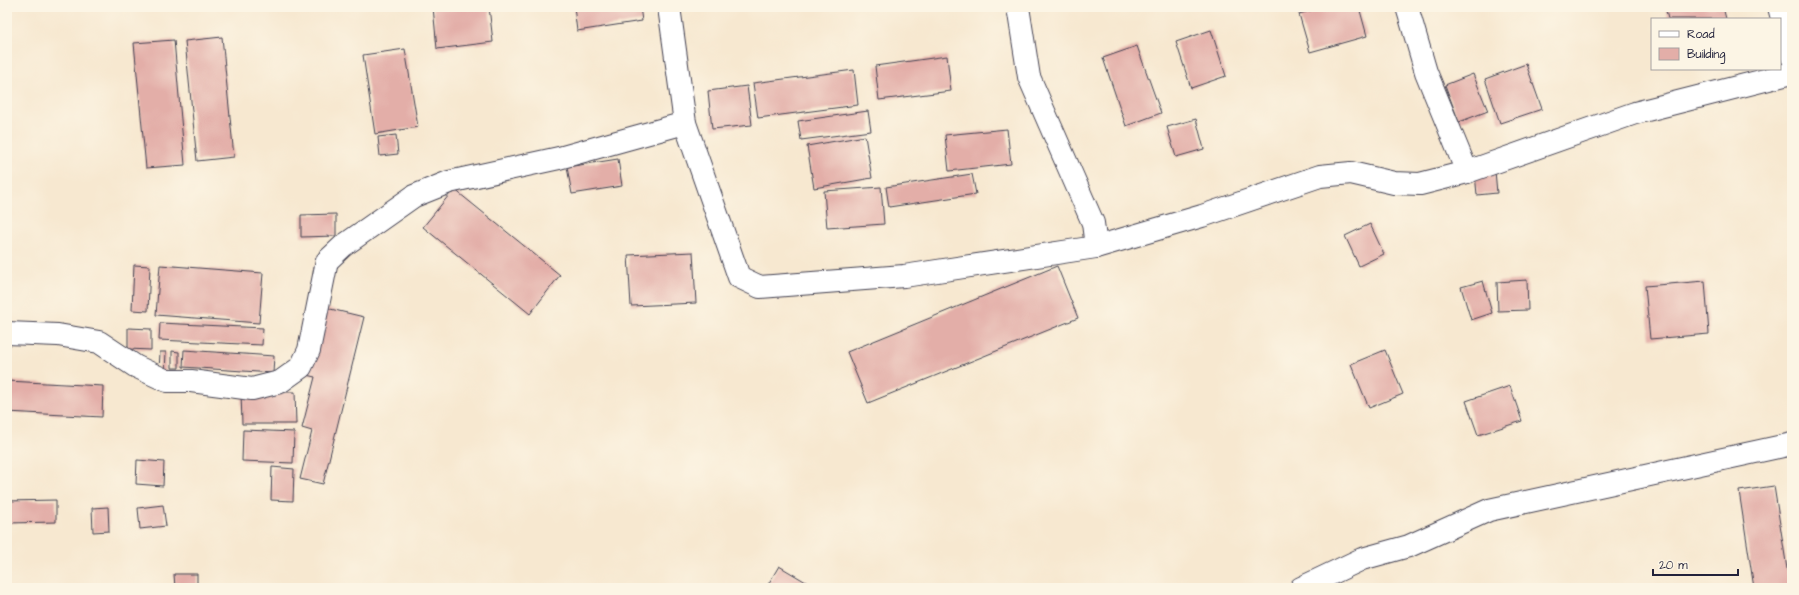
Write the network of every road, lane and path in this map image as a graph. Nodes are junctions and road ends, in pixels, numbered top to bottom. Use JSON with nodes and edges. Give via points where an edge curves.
{"nodes":[{"id":1,"x":669,"y":7,"type":"edge"},
{"id":2,"x":1018,"y":7,"type":"edge"},
{"id":3,"x":1407,"y":7,"type":"edge"},
{"id":4,"x":1779,"y":7,"type":"edge"},
{"id":5,"x":1792,"y":57,"type":"edge"},
{"id":6,"x":1792,"y":73,"type":"edge"},
{"id":7,"x":685,"y":123,"type":"junction"},
{"id":8,"x":1467,"y":172,"type":"junction"},
{"id":9,"x":1096,"y":247,"type":"junction"},
{"id":10,"x":7,"y":333,"type":"edge"},
{"id":11,"x":1792,"y":444,"type":"edge"},
{"id":12,"x":1301,"y":588,"type":"edge"}],
"edges":[{"from":1,"to":7,"type":"street"},
{"from":2,"to":9,"type":"street","via":[[1029,77],[1093,223]]},
{"from":3,"to":8,"type":"street","via":[[1426,72]]},
{"from":4,"to":5,"type":"street"},
{"from":6,"to":8,"type":"street","via":[[1635,114]]},
{"from":7,"to":9,"type":"street","via":[[739,277],[760,287],[904,276]]},
{"from":7,"to":10,"type":"street","via":[[559,158],[449,182],[414,196],[343,246],[327,261],[309,350],[301,367],[280,382],[252,389],[191,381],[167,381],[134,366],[100,342],[58,335]]},
{"from":8,"to":9,"type":"street","via":[[1420,184],[1394,183],[1351,173],[1320,176],[1202,216]]},
{"from":11,"to":12,"type":"street","via":[[1489,510],[1409,546],[1362,560]]}]}
